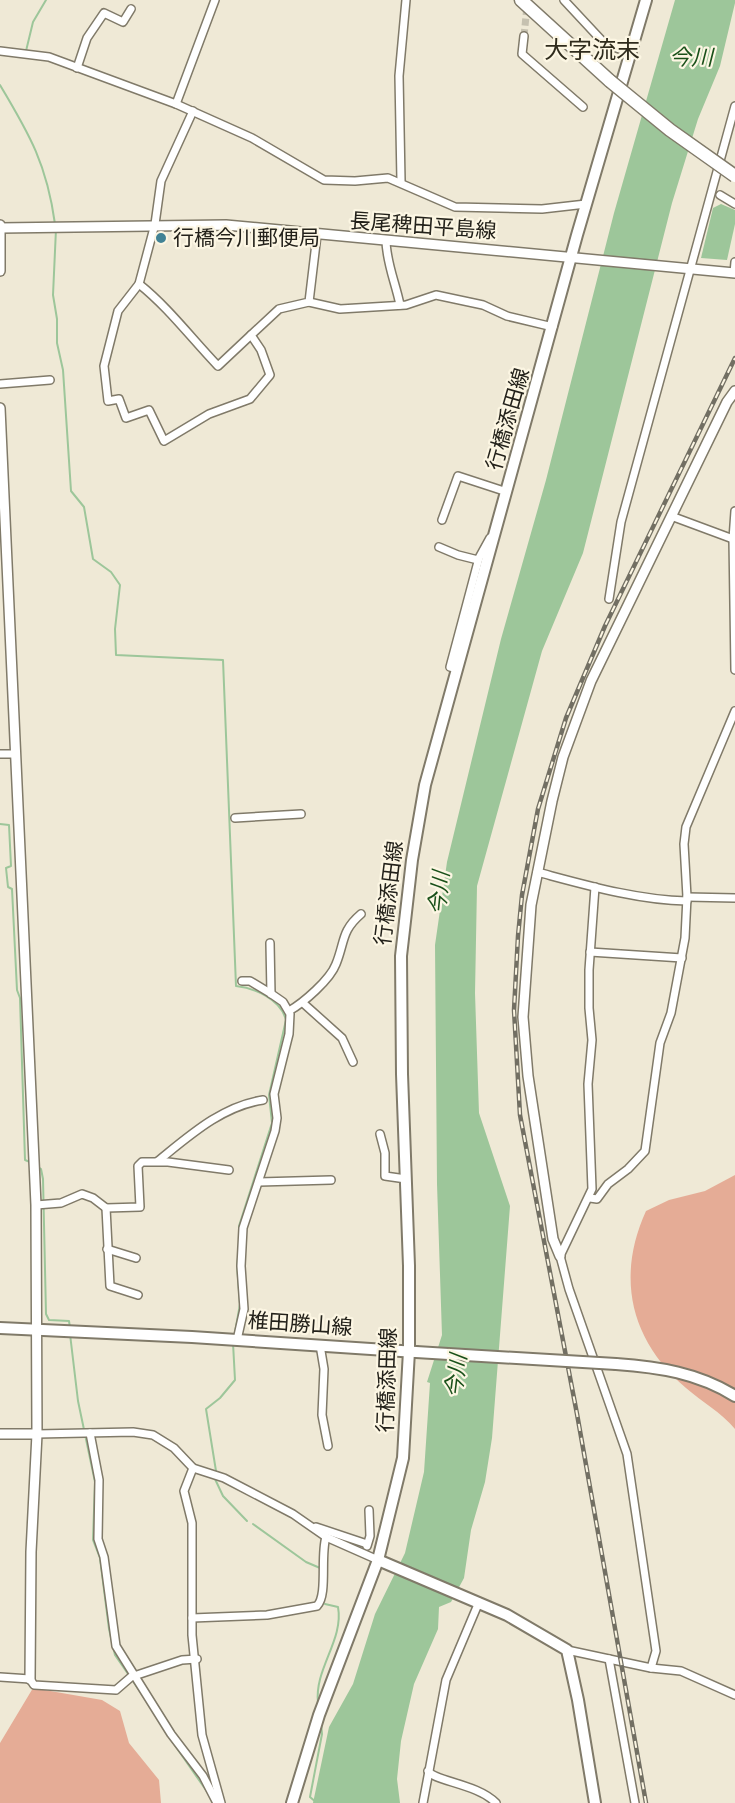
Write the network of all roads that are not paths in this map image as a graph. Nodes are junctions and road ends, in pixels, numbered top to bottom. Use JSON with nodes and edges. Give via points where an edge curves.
{"nodes":[{"id":1,"x":215,"y":0,"type":"edge"},
{"id":2,"x":405,"y":0,"type":"edge"},
{"id":3,"x":513,"y":0,"type":"edge"},
{"id":4,"x":520,"y":0,"type":"edge"},
{"id":5,"x":527,"y":0,"type":"edge"},
{"id":6,"x":564,"y":0,"type":"edge"},
{"id":7,"x":646,"y":0,"type":"edge"},
{"id":8,"x":131,"y":9,"type":"dead end"},
{"id":9,"x":553,"y":31,"type":"junction"},
{"id":10,"x":524,"y":36,"type":"tunnel mouth"},
{"id":11,"x":0,"y":51,"type":"edge"},
{"id":12,"x":631,"y":53,"type":"junction"},
{"id":13,"x":77,"y":68,"type":"junction"},
{"id":14,"x":176,"y":104,"type":"junction"},
{"id":15,"x":735,"y":106,"type":"edge"},
{"id":16,"x":583,"y":107,"type":"dead end"},
{"id":17,"x":193,"y":111,"type":"junction"},
{"id":18,"x":735,"y":176,"type":"edge"},
{"id":19,"x":401,"y":182,"type":"junction"},
{"id":20,"x":720,"y":195,"type":"dead end"},
{"id":21,"x":586,"y":204,"type":"junction"},
{"id":22,"x":735,"y":204,"type":"edge"},
{"id":23,"x":155,"y":224,"type":"junction"},
{"id":24,"x":0,"y":227,"type":"edge"},
{"id":25,"x":317,"y":235,"type":"junction"},
{"id":26,"x":386,"y":240,"type":"junction"},
{"id":27,"x":573,"y":257,"type":"junction"},
{"id":28,"x":735,"y":262,"type":"edge"},
{"id":29,"x":687,"y":270,"type":"junction"},
{"id":30,"x":0,"y":271,"type":"edge"},
{"id":31,"x":734,"y":273,"type":"edge"},
{"id":32,"x":139,"y":284,"type":"junction"},
{"id":33,"x":309,"y":302,"type":"junction"},
{"id":34,"x":400,"y":305,"type":"junction"},
{"id":35,"x":553,"y":327,"type":"junction"},
{"id":36,"x":251,"y":335,"type":"junction"},
{"id":37,"x":50,"y":380,"type":"dead end"},
{"id":38,"x":0,"y":384,"type":"edge"},
{"id":39,"x":735,"y":391,"type":"edge"},
{"id":40,"x":0,"y":408,"type":"edge"},
{"id":41,"x":507,"y":492,"type":"junction"},
{"id":42,"x":2,"y":503,"type":"edge"},
{"id":43,"x":735,"y":511,"type":"edge"},
{"id":44,"x":671,"y":516,"type":"junction"},
{"id":45,"x":442,"y":520,"type":"dead end"},
{"id":46,"x":494,"y":539,"type":"junction"},
{"id":47,"x":733,"y":539,"type":"junction"},
{"id":48,"x":439,"y":547,"type":"dead end"},
{"id":49,"x":478,"y":560,"type":"junction"},
{"id":50,"x":609,"y":599,"type":"dead end"},
{"id":51,"x":735,"y":664,"type":"edge"},
{"id":52,"x":458,"y":669,"type":"junction"},
{"id":53,"x":735,"y":670,"type":"edge"},
{"id":54,"x":735,"y":711,"type":"edge"},
{"id":55,"x":0,"y":754,"type":"edge"},
{"id":56,"x":15,"y":754,"type":"junction"},
{"id":57,"x":301,"y":814,"type":"dead end"},
{"id":58,"x":235,"y":818,"type":"dead end"},
{"id":59,"x":537,"y":872,"type":"junction"},
{"id":60,"x":595,"y":887,"type":"junction"},
{"id":61,"x":735,"y":898,"type":"edge"},
{"id":62,"x":687,"y":899,"type":"junction"},
{"id":63,"x":361,"y":915,"type":"dead end"},
{"id":64,"x":270,"y":943,"type":"dead end"},
{"id":65,"x":590,"y":952,"type":"junction"},
{"id":66,"x":682,"y":958,"type":"junction"},
{"id":67,"x":242,"y":981,"type":"dead end"},
{"id":68,"x":271,"y":994,"type":"junction"},
{"id":69,"x":303,"y":1004,"type":"junction"},
{"id":70,"x":290,"y":1011,"type":"junction"},
{"id":71,"x":353,"y":1062,"type":"dead end"},
{"id":72,"x":262,"y":1100,"type":"dead end"},
{"id":73,"x":380,"y":1134,"type":"dead end"},
{"id":74,"x":159,"y":1161,"type":"junction"},
{"id":75,"x":229,"y":1170,"type":"dead end"},
{"id":76,"x":406,"y":1179,"type":"junction"},
{"id":77,"x":331,"y":1180,"type":"dead end"},
{"id":78,"x":259,"y":1182,"type":"junction"},
{"id":79,"x":590,"y":1198,"type":"junction"},
{"id":80,"x":36,"y":1205,"type":"junction"},
{"id":81,"x":106,"y":1208,"type":"junction"},
{"id":82,"x":107,"y":1249,"type":"junction"},
{"id":83,"x":560,"y":1256,"type":"junction"},
{"id":84,"x":136,"y":1258,"type":"dead end"},
{"id":85,"x":138,"y":1295,"type":"dead end"},
{"id":86,"x":0,"y":1328,"type":"edge"},
{"id":87,"x":37,"y":1328,"type":"junction"},
{"id":88,"x":237,"y":1340,"type":"junction"},
{"id":89,"x":320,"y":1345,"type":"junction"},
{"id":90,"x":413,"y":1352,"type":"junction"},
{"id":91,"x":735,"y":1396,"type":"edge"},
{"id":92,"x":90,"y":1433,"type":"junction"},
{"id":93,"x":0,"y":1434,"type":"edge"},
{"id":94,"x":37,"y":1434,"type":"junction"},
{"id":95,"x":328,"y":1446,"type":"dead end"},
{"id":96,"x":192,"y":1468,"type":"junction"},
{"id":97,"x":369,"y":1510,"type":"dead end"},
{"id":98,"x":311,"y":1525,"type":"junction"},
{"id":99,"x":326,"y":1537,"type":"junction"},
{"id":100,"x":367,"y":1544,"type":"junction"},
{"id":101,"x":363,"y":1554,"type":"junction"},
{"id":102,"x":381,"y":1562,"type":"junction"},
{"id":103,"x":479,"y":1602,"type":"junction"},
{"id":104,"x":192,"y":1618,"type":"junction"},
{"id":105,"x":567,"y":1650,"type":"junction"},
{"id":106,"x":197,"y":1659,"type":"junction"},
{"id":107,"x":609,"y":1659,"type":"junction"},
{"id":108,"x":651,"y":1668,"type":"junction"},
{"id":109,"x":135,"y":1676,"type":"junction"},
{"id":110,"x":0,"y":1677,"type":"edge"},
{"id":111,"x":30,"y":1679,"type":"junction"},
{"id":112,"x":735,"y":1695,"type":"edge"},
{"id":113,"x":428,"y":1771,"type":"junction"},
{"id":114,"x":219,"y":1803,"type":"edge"},
{"id":115,"x":292,"y":1803,"type":"edge"},
{"id":116,"x":423,"y":1803,"type":"edge"},
{"id":117,"x":496,"y":1803,"type":"edge"},
{"id":118,"x":595,"y":1803,"type":"edge"},
{"id":119,"x":635,"y":1803,"type":"edge"}],
"edges":[{"from":1,"to":14,"type":"street"},
{"from":2,"to":19,"type":"street","via":[[399,76]]},
{"from":3,"to":9,"type":"highway"},
{"from":4,"to":9,"type":"highway"},
{"from":5,"to":9,"type":"highway"},
{"from":6,"to":12,"type":"street","via":[[605,44]]},
{"from":7,"to":12,"type":"main road","name":"行橋添田線"},
{"from":8,"to":13,"type":"street","via":[[123,22],[104,13],[87,38]]},
{"from":9,"to":18,"type":"highway","bridge":true,"via":[[670,130]]},
{"from":10,"to":16,"type":"street","via":[[522,54]]},
{"from":11,"to":13,"type":"street","via":[[42,55]]},
{"from":12,"to":21,"type":"main road","name":"行橋添田線"},
{"from":13,"to":14,"type":"street"},
{"from":14,"to":17,"type":"street"},
{"from":15,"to":29,"type":"street"},
{"from":17,"to":19,"type":"street","via":[[252,138],[324,180],[388,178]]},
{"from":17,"to":23,"type":"street","via":[[161,180]]},
{"from":19,"to":21,"type":"street","via":[[455,207],[542,209]]},
{"from":20,"to":22,"type":"street"},
{"from":21,"to":27,"type":"main road","name":"行橋添田線"},
{"from":23,"to":24,"type":"main road","name":"長尾稗田平島線"},
{"from":23,"to":25,"type":"main road","name":"長尾稗田平島線","via":[[226,225]]},
{"from":23,"to":32,"type":"street"},
{"from":24,"to":30,"type":"main road"},
{"from":25,"to":26,"type":"main road","name":"長尾稗田平島線"},
{"from":25,"to":33,"type":"street"},
{"from":26,"to":27,"type":"main road","name":"長尾稗田平島線"},
{"from":26,"to":34,"type":"street"},
{"from":27,"to":29,"type":"main road","name":"長尾稗田平島線"},
{"from":27,"to":35,"type":"main road","name":"行橋添田線"},
{"from":28,"to":31,"type":"street"},
{"from":29,"to":31,"type":"main road","name":"長尾稗田平島線"},
{"from":29,"to":50,"type":"street","via":[[621,522]]},
{"from":32,"to":36,"type":"street","via":[[163,303],[175,322],[218,366]]},
{"from":32,"to":36,"type":"street","via":[[118,310],[104,366],[108,401],[119,399],[126,418],[149,410],[164,441],[209,414],[250,399],[270,375]]},
{"from":33,"to":34,"type":"street","via":[[340,309]]},
{"from":33,"to":36,"type":"street","via":[[279,309]]},
{"from":34,"to":35,"type":"street","via":[[428,296],[447,297]]},
{"from":35,"to":41,"type":"main road","name":"行橋添田線"},
{"from":37,"to":38,"type":"street"},
{"from":39,"to":44,"type":"main road"},
{"from":40,"to":42,"type":"main road"},
{"from":41,"to":45,"type":"street","via":[[458,477]]},
{"from":41,"to":46,"type":"main road","name":"行橋添田線"},
{"from":42,"to":56,"type":"main road"},
{"from":43,"to":47,"type":"street"},
{"from":44,"to":47,"type":"street"},
{"from":44,"to":59,"type":"main road","via":[[575,722]]},
{"from":46,"to":49,"type":"street","via":[[490,538]]},
{"from":46,"to":52,"type":"main road","name":"行橋添田線"},
{"from":47,"to":51,"type":"street"},
{"from":48,"to":49,"type":"street"},
{"from":49,"to":52,"type":"street","via":[[450,666]]},
{"from":51,"to":53,"type":"street"},
{"from":52,"to":76,"type":"main road","name":"行橋添田線","via":[[425,785],[401,956]]},
{"from":54,"to":62,"type":"street","via":[[686,827],[683,863]]},
{"from":55,"to":56,"type":"street"},
{"from":56,"to":80,"type":"main road"},
{"from":57,"to":58,"type":"street"},
{"from":59,"to":60,"type":"street"},
{"from":59,"to":83,"type":"main road","via":[[523,1017],[553,1239]]},
{"from":60,"to":62,"type":"street","via":[[667,901]]},
{"from":60,"to":65,"type":"street"},
{"from":61,"to":62,"type":"street"},
{"from":62,"to":66,"type":"street"},
{"from":63,"to":69,"type":"street","via":[[348,926],[335,966]]},
{"from":64,"to":68,"type":"street"},
{"from":65,"to":66,"type":"street"},
{"from":65,"to":79,"type":"street"},
{"from":66,"to":79,"type":"street","via":[[671,1013],[660,1043],[645,1151],[597,1199]]},
{"from":67,"to":68,"type":"street","via":[[250,981]]},
{"from":68,"to":70,"type":"street"},
{"from":69,"to":70,"type":"street"},
{"from":69,"to":71,"type":"street","via":[[342,1038]]},
{"from":70,"to":78,"type":"street","via":[[289,1034],[274,1094],[277,1118]]},
{"from":72,"to":74,"type":"street","via":[[228,1111]]},
{"from":73,"to":76,"type":"street","via":[[385,1176]]},
{"from":74,"to":75,"type":"street"},
{"from":74,"to":81,"type":"street","via":[[138,1166],[140,1207]]},
{"from":76,"to":90,"type":"main road","name":"行橋添田線"},
{"from":77,"to":78,"type":"street"},
{"from":78,"to":88,"type":"street","via":[[243,1228],[244,1309]]},
{"from":79,"to":83,"type":"street"},
{"from":80,"to":81,"type":"street","via":[[61,1203],[82,1194]]},
{"from":80,"to":87,"type":"main road"},
{"from":81,"to":82,"type":"street"},
{"from":82,"to":84,"type":"street"},
{"from":82,"to":85,"type":"street","via":[[110,1286]]},
{"from":83,"to":108,"type":"street","via":[[627,1454],[656,1651]]},
{"from":86,"to":87,"type":"main road","name":"椎田勝山線"},
{"from":87,"to":88,"type":"main road","name":"椎田勝山線"},
{"from":87,"to":94,"type":"main road"},
{"from":88,"to":89,"type":"main road","name":"椎田勝山線"},
{"from":89,"to":90,"type":"main road","name":"椎田勝山線"},
{"from":89,"to":95,"type":"street","via":[[324,1369],[322,1415]]},
{"from":90,"to":91,"type":"main road","name":"椎田勝山線","bridge":true,"via":[[669,1370],[715,1384]]},
{"from":90,"to":102,"type":"main road","name":"行橋添田線","via":[[403,1458]]},
{"from":92,"to":94,"type":"street"},
{"from":92,"to":96,"type":"street","via":[[153,1435],[174,1448]]},
{"from":92,"to":109,"type":"street","via":[[99,1480],[98,1539],[115,1639]]},
{"from":93,"to":94,"type":"main road"},
{"from":94,"to":111,"type":"main road"},
{"from":96,"to":98,"type":"street","via":[[224,1478]]},
{"from":96,"to":104,"type":"street","via":[[184,1491],[192,1523]]},
{"from":97,"to":100,"type":"street"},
{"from":98,"to":99,"type":"street"},
{"from":98,"to":100,"type":"street"},
{"from":99,"to":101,"type":"street"},
{"from":99,"to":104,"type":"street","via":[[321,1551],[323,1596],[317,1606],[267,1616]]},
{"from":100,"to":101,"type":"street"},
{"from":101,"to":102,"type":"street"},
{"from":102,"to":103,"type":"main road"},
{"from":102,"to":115,"type":"main road","name":"行橋添田線","via":[[319,1715]]},
{"from":103,"to":105,"type":"main road"},
{"from":103,"to":113,"type":"street","via":[[446,1680]]},
{"from":104,"to":106,"type":"street"},
{"from":105,"to":107,"type":"street"},
{"from":105,"to":118,"type":"main road"},
{"from":106,"to":109,"type":"street","via":[[182,1660]]},
{"from":106,"to":114,"type":"street","via":[[202,1735]]},
{"from":107,"to":108,"type":"street"},
{"from":107,"to":119,"type":"street"},
{"from":108,"to":112,"type":"street","via":[[681,1671]]},
{"from":109,"to":111,"type":"street","via":[[109,1691],[34,1685]]},
{"from":109,"to":114,"type":"street"},
{"from":110,"to":111,"type":"street"},
{"from":113,"to":116,"type":"street"},
{"from":113,"to":117,"type":"street","via":[[437,1778],[479,1789]]}]}
